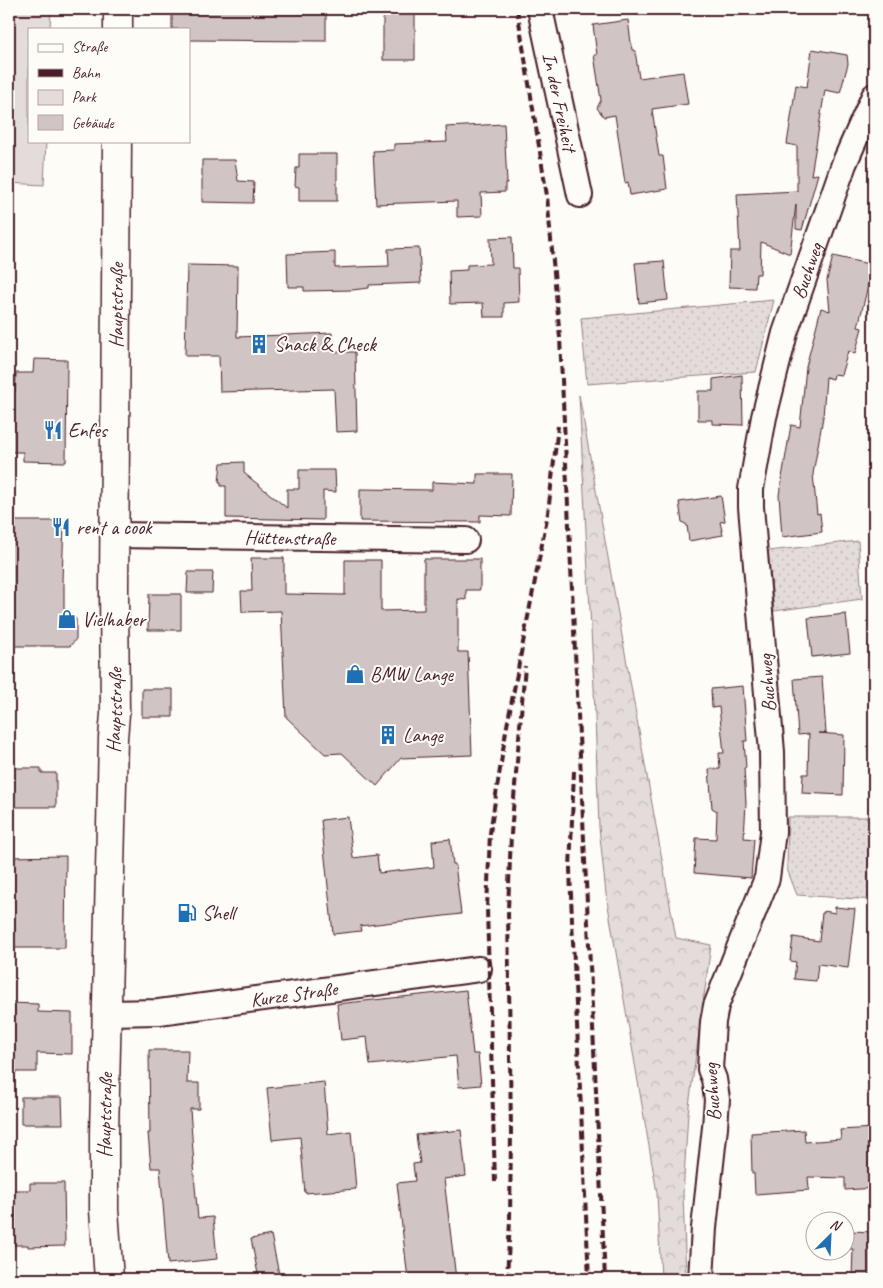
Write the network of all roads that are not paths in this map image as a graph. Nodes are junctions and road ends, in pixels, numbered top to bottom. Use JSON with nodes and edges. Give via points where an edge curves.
{"nodes":[{"id":1,"x":118,"y":9,"type":"edge"},
{"id":2,"x":540,"y":9,"type":"edge"},
{"id":3,"x":118,"y":28,"type":"edge"},
{"id":4,"x":874,"y":96,"type":"edge"},
{"id":5,"x":117,"y":142,"type":"edge"},
{"id":6,"x":580,"y":195,"type":"dead end"},
{"id":7,"x":114,"y":535,"type":"junction"},
{"id":8,"x":466,"y":540,"type":"dead end"},
{"id":9,"x":478,"y":969,"type":"dead end"},
{"id":10,"x":108,"y":1013,"type":"junction"},
{"id":11,"x":109,"y":1279,"type":"edge"},
{"id":12,"x":701,"y":1279,"type":"edge"}],
"edges":[{"from":1,"to":3,"type":"main road"},
{"from":2,"to":6,"type":"street","name":"In der Freiheit"},
{"from":4,"to":12,"type":"street","name":"Buchweg","via":[[844,164],[785,333],[751,489],[772,752],[773,832],[767,878],[724,983],[713,1022],[710,1069],[717,1099],[716,1127]]},
{"from":5,"to":7,"type":"main road","name":"Hauptstraße"},
{"from":7,"to":8,"type":"street","name":"Hüttenstraße"},
{"from":7,"to":10,"type":"main road","name":"Hauptstraße","via":[[115,714]]},
{"from":9,"to":10,"type":"street","name":"Kurze Straße","via":[[159,1012]]},
{"from":10,"to":11,"type":"main road","name":"Hauptstraße","via":[[104,1210]]}]}
